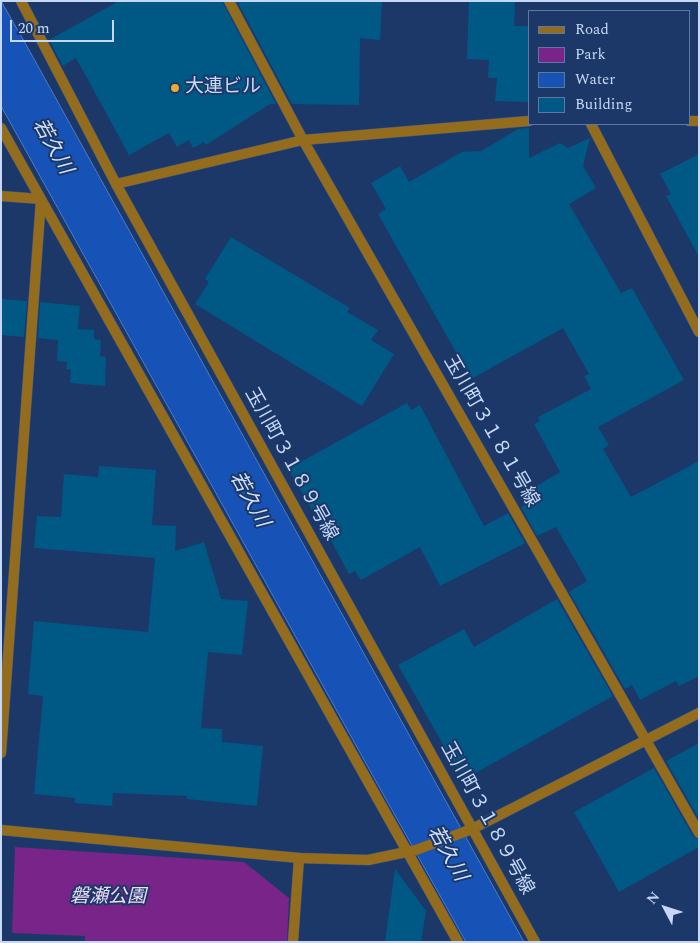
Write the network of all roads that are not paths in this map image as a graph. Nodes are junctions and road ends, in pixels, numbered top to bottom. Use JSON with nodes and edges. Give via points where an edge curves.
{"nodes":[{"id":1,"x":21,"y":1,"type":"edge"},
{"id":2,"x":229,"y":1,"type":"edge"},
{"id":3,"x":528,"y":121,"type":"edge"},
{"id":4,"x":592,"y":125,"type":"edge"},
{"id":5,"x":1,"y":128,"type":"edge"},
{"id":6,"x":303,"y":140,"type":"junction"},
{"id":7,"x":116,"y":184,"type":"junction"},
{"id":8,"x":1,"y":196,"type":"edge"},
{"id":9,"x":41,"y":199,"type":"junction"},
{"id":10,"x":699,"y":332,"type":"edge"},
{"id":11,"x":699,"y":713,"type":"edge"},
{"id":12,"x":646,"y":741,"type":"junction"},
{"id":13,"x":1,"y":753,"type":"edge"},
{"id":14,"x":472,"y":829,"type":"junction"},
{"id":15,"x":1,"y":830,"type":"edge"},
{"id":16,"x":699,"y":833,"type":"edge"},
{"id":17,"x":412,"y":851,"type":"junction"},
{"id":18,"x":299,"y":858,"type":"junction"},
{"id":19,"x":293,"y":942,"type":"edge"},
{"id":20,"x":458,"y":942,"type":"edge"},
{"id":21,"x":535,"y":942,"type":"edge"}],
"edges":[{"from":1,"to":7,"type":"street","name":"玉川町３１８９号線"},
{"from":2,"to":6,"type":"street","name":"玉川町３１８１号線"},
{"from":3,"to":6,"type":"street"},
{"from":4,"to":10,"type":"street"},
{"from":5,"to":9,"type":"street"},
{"from":6,"to":7,"type":"street"},
{"from":6,"to":12,"type":"street","name":"玉川町３１８１号線"},
{"from":7,"to":14,"type":"street","name":"玉川町３１８９号線"},
{"from":8,"to":9,"type":"street"},
{"from":9,"to":13,"type":"street"},
{"from":9,"to":17,"type":"street"},
{"from":11,"to":12,"type":"street"},
{"from":12,"to":14,"type":"street"},
{"from":12,"to":16,"type":"street","name":"玉川町３１８１号線"},
{"from":14,"to":17,"type":"street"},
{"from":14,"to":21,"type":"street","name":"玉川町３１８９号線"},
{"from":15,"to":18,"type":"street"},
{"from":17,"to":18,"type":"street","via":[[368,860]]},
{"from":17,"to":20,"type":"street"},
{"from":18,"to":19,"type":"street"}]}
